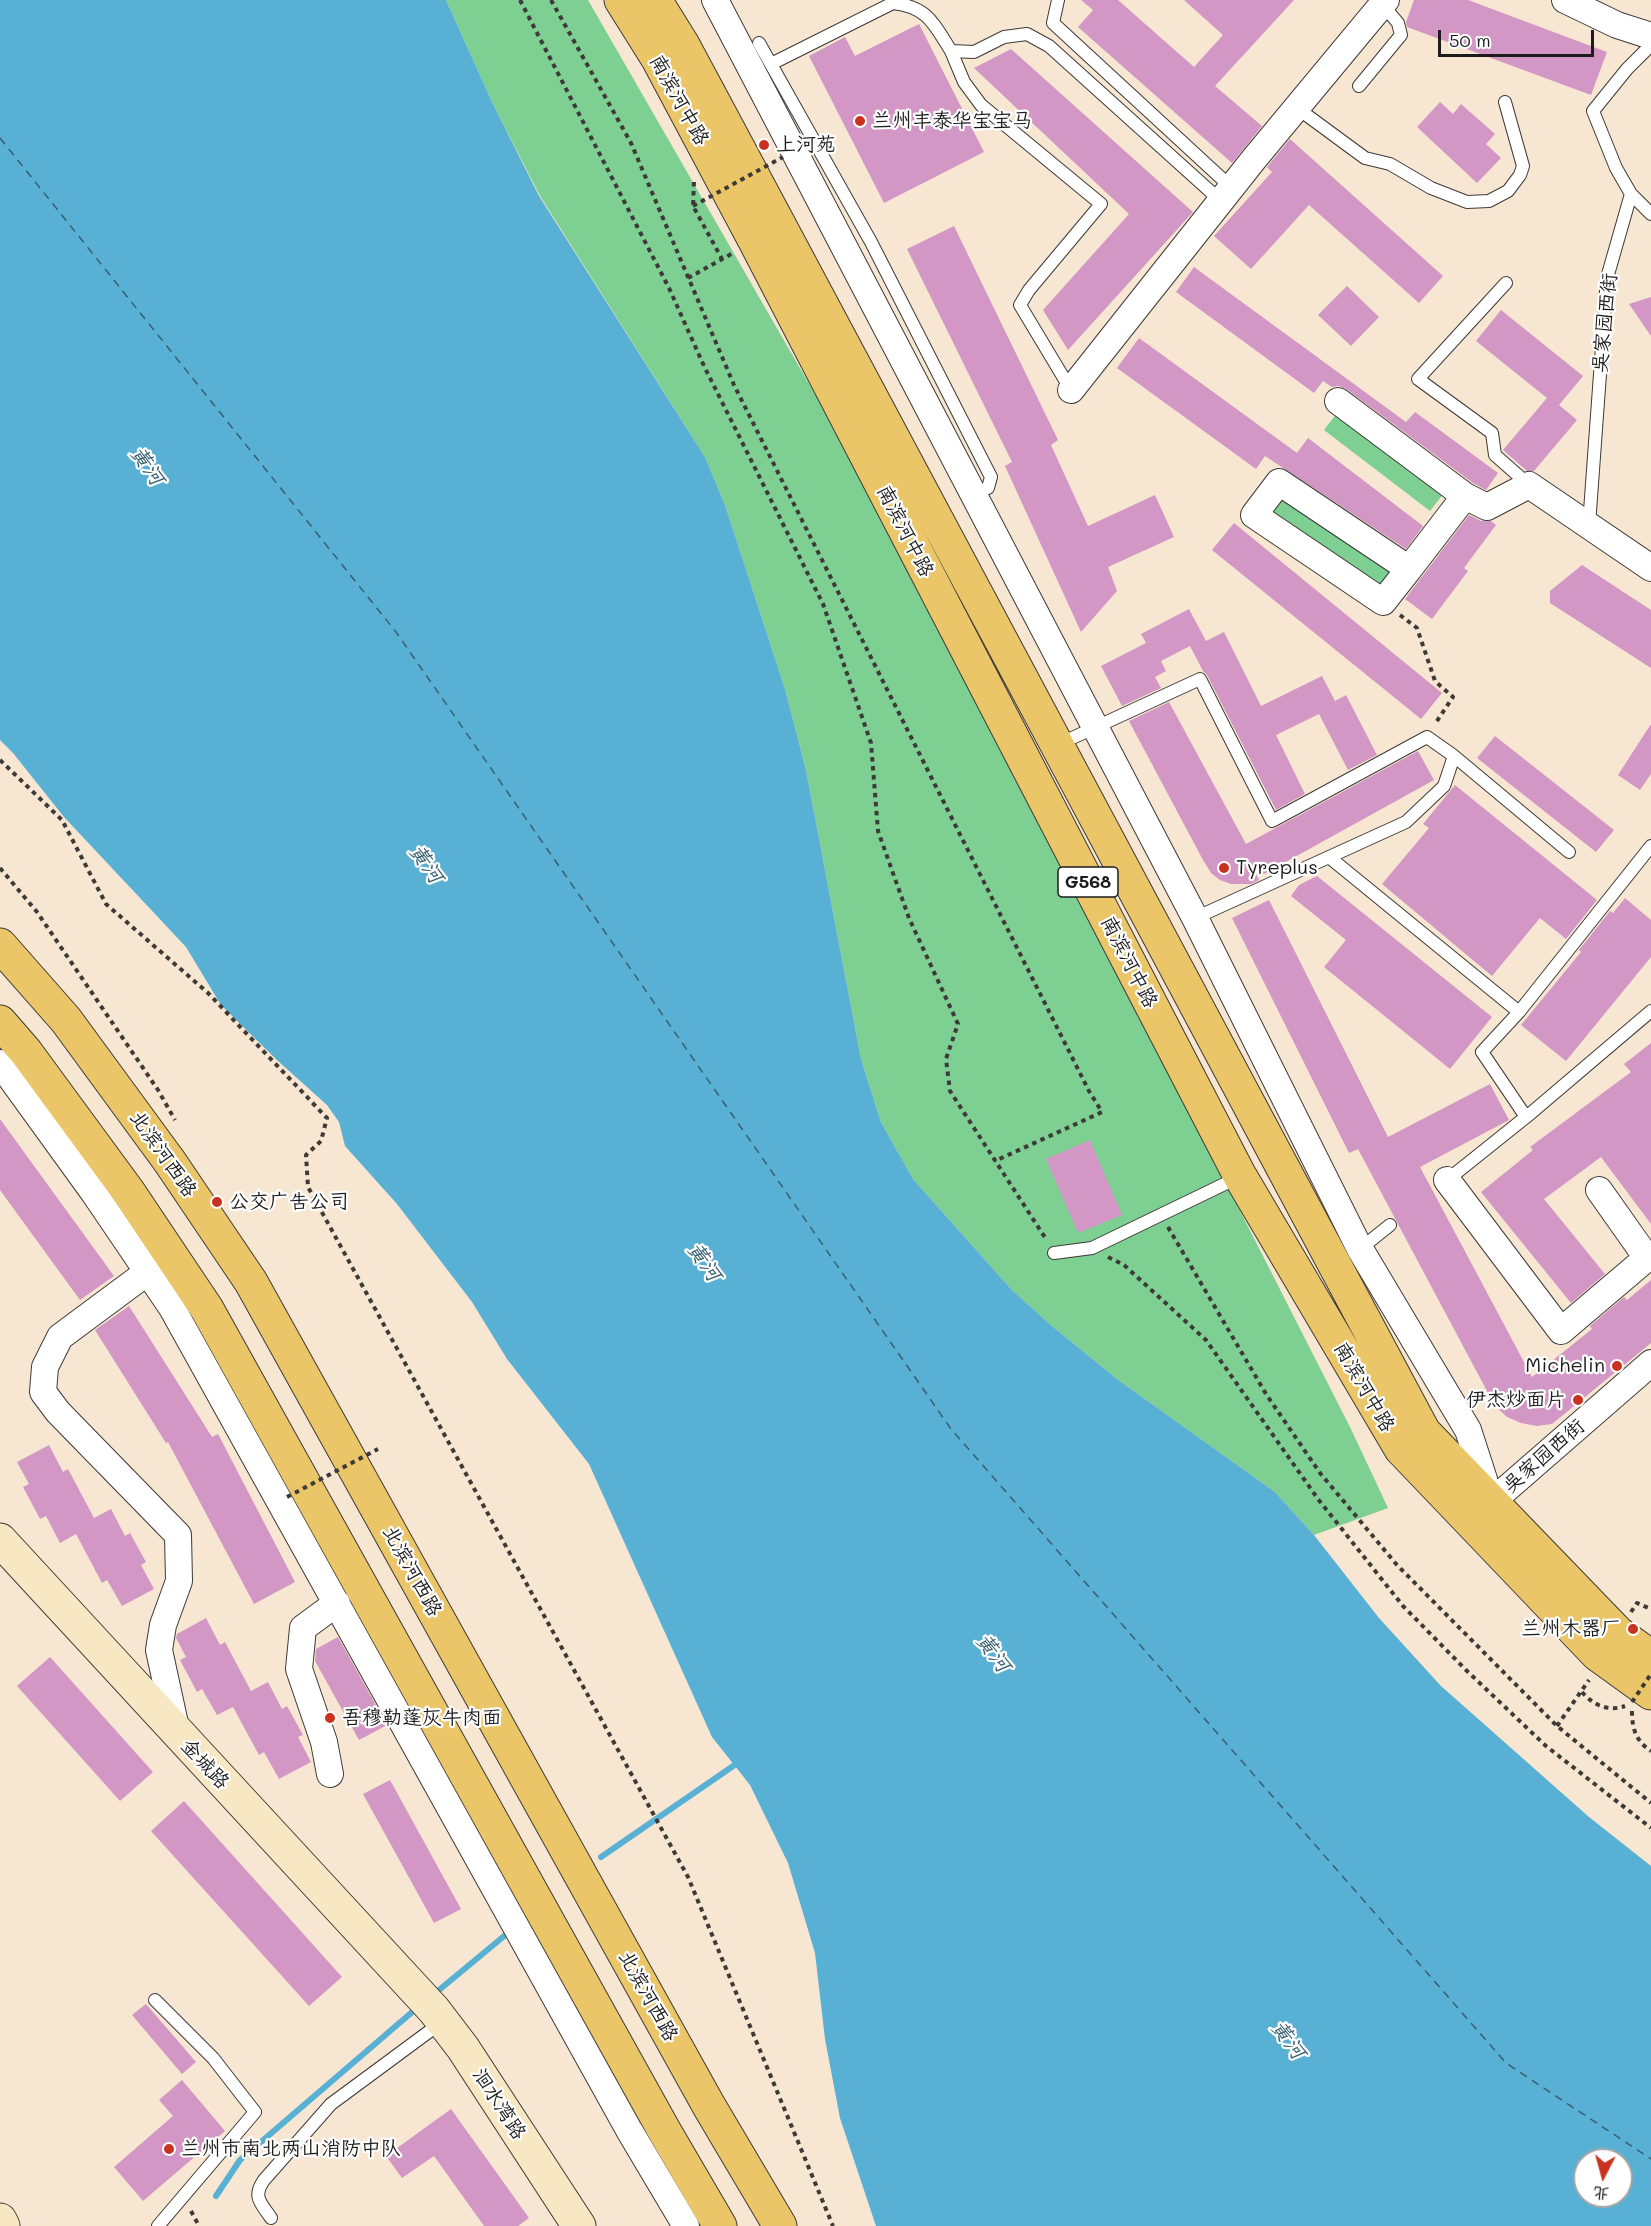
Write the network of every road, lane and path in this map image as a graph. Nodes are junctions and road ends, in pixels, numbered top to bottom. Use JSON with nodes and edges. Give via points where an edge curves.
{"nodes":[{"id":1,"x":518,"y":0,"type":"edge"},
{"id":2,"x":551,"y":0,"type":"edge"},
{"id":3,"x":621,"y":0,"type":"edge"},
{"id":4,"x":655,"y":0,"type":"edge"},
{"id":5,"x":715,"y":0,"type":"edge"},
{"id":6,"x":1058,"y":0,"type":"edge"},
{"id":7,"x":1565,"y":0,"type":"edge"},
{"id":8,"x":1384,"y":2,"type":"edge"},
{"id":9,"x":1651,"y":36,"type":"edge"},
{"id":10,"x":759,"y":43,"type":"dead end"},
{"id":11,"x":1651,"y":45,"type":"edge"},
{"id":12,"x":951,"y":51,"type":"junction"},
{"id":13,"x":771,"y":64,"type":"junction"},
{"id":14,"x":1359,"y":86,"type":"dead end"},
{"id":15,"x":1505,"y":102,"type":"dead end"},
{"id":16,"x":1297,"y":108,"type":"junction"},
{"id":17,"x":783,"y":157,"type":"dead end"},
{"id":18,"x":1226,"y":194,"type":"junction"},
{"id":19,"x":1631,"y":194,"type":"junction"},
{"id":20,"x":1651,"y":214,"type":"edge"},
{"id":21,"x":755,"y":241,"type":"junction"},
{"id":22,"x":722,"y":259,"type":"junction"},
{"id":23,"x":688,"y":278,"type":"junction"},
{"id":24,"x":1506,"y":284,"type":"dead end"},
{"id":25,"x":1071,"y":390,"type":"joint"},
{"id":26,"x":1338,"y":401,"type":"dead end"},
{"id":27,"x":1529,"y":484,"type":"junction"},
{"id":28,"x":972,"y":494,"type":"junction"},
{"id":29,"x":1466,"y":496,"type":"junction"},
{"id":30,"x":1589,"y":525,"type":"junction"},
{"id":31,"x":1651,"y":568,"type":"edge"},
{"id":32,"x":1409,"y":569,"type":"junction"},
{"id":33,"x":1383,"y":602,"type":"junction"},
{"id":34,"x":1094,"y":728,"type":"junction"},
{"id":35,"x":1427,"y":737,"type":"junction"},
{"id":36,"x":1056,"y":746,"type":"junction"},
{"id":37,"x":1454,"y":756,"type":"junction"},
{"id":38,"x":0,"y":760,"type":"edge"},
{"id":39,"x":1651,"y":846,"type":"edge"},
{"id":40,"x":1569,"y":852,"type":"dead end"},
{"id":41,"x":1329,"y":857,"type":"junction"},
{"id":42,"x":1195,"y":918,"type":"junction"},
{"id":43,"x":0,"y":945,"type":"edge"},
{"id":44,"x":1651,"y":1011,"type":"edge"},
{"id":45,"x":1519,"y":1012,"type":"junction"},
{"id":46,"x":0,"y":1022,"type":"edge"},
{"id":47,"x":0,"y":1063,"type":"edge"},
{"id":48,"x":1526,"y":1117,"type":"junction"},
{"id":49,"x":995,"y":1161,"type":"junction"},
{"id":50,"x":1240,"y":1176,"type":"junction"},
{"id":51,"x":1442,"y":1183,"type":"joint"},
{"id":52,"x":1599,"y":1190,"type":"dead end"},
{"id":53,"x":1161,"y":1214,"type":"junction"},
{"id":54,"x":1390,"y":1225,"type":"dead end"},
{"id":55,"x":1092,"y":1248,"type":"junction"},
{"id":56,"x":1360,"y":1249,"type":"junction"},
{"id":57,"x":1054,"y":1253,"type":"joint"},
{"id":58,"x":159,"y":1263,"type":"junction"},
{"id":59,"x":1651,"y":1363,"type":"edge"},
{"id":60,"x":378,"y":1449,"type":"dead end"},
{"id":61,"x":287,"y":1497,"type":"dead end"},
{"id":62,"x":1481,"y":1511,"type":"junction"},
{"id":63,"x":0,"y":1540,"type":"edge"},
{"id":64,"x":337,"y":1603,"type":"junction"},
{"id":65,"x":1637,"y":1603,"type":"dead end"},
{"id":66,"x":1651,"y":1609,"type":"edge"},
{"id":67,"x":1651,"y":1657,"type":"edge"},
{"id":68,"x":1651,"y":1674,"type":"edge"},
{"id":69,"x":1642,"y":1698,"type":"edge"},
{"id":70,"x":1557,"y":1726,"type":"junction"},
{"id":71,"x":177,"y":1733,"type":"junction"},
{"id":72,"x":1651,"y":1751,"type":"edge"},
{"id":73,"x":330,"y":1774,"type":"dead end"},
{"id":74,"x":1651,"y":1803,"type":"edge"},
{"id":75,"x":1651,"y":1828,"type":"edge"},
{"id":76,"x":412,"y":1987,"type":"joint"},
{"id":77,"x":155,"y":2000,"type":"dead end"},
{"id":78,"x":438,"y":2016,"type":"junction"},
{"id":79,"x":271,"y":2218,"type":"dead end"},
{"id":80,"x":0,"y":2220,"type":"edge"},
{"id":81,"x":3,"y":2226,"type":"edge"},
{"id":82,"x":158,"y":2226,"type":"edge"},
{"id":83,"x":579,"y":2226,"type":"edge"},
{"id":84,"x":686,"y":2226,"type":"edge"},
{"id":85,"x":720,"y":2226,"type":"edge"},
{"id":86,"x":780,"y":2226,"type":"edge"},
{"id":87,"x":833,"y":2226,"type":"edge"}],
"edges":[{"from":1,"to":49,"type":"path","via":[[669,288],[823,604],[871,743],[878,831],[909,918],[957,1024],[946,1059],[950,1091]]},
{"from":2,"to":23,"type":"path","via":[[631,143]]},
{"from":3,"to":21,"type":"main road","name":"南滨河中路","number":"G568","via":[[658,59]]},
{"from":4,"to":36,"type":"main road","name":"南滨河中路","number":"G568","via":[[704,84]]},
{"from":5,"to":28,"type":"street"},
{"from":6,"to":18,"type":"lane","via":[[1053,23]]},
{"from":7,"to":9,"type":"street","via":[[1617,26]]},
{"from":8,"to":14,"type":"lane","via":[[1401,35]]},
{"from":8,"to":16,"type":"street"},
{"from":10,"to":13,"type":"lane"},
{"from":11,"to":19,"type":"lane","via":[[1593,111]]},
{"from":12,"to":13,"type":"lane","via":[[931,19],[907,4],[893,3]]},
{"from":12,"to":18,"type":"lane","via":[[974,51],[1004,37],[1027,34],[1049,46]]},
{"from":12,"to":25,"type":"lane","via":[[964,82],[981,105],[1101,204],[1020,305]]},
{"from":13,"to":28,"type":"lane","via":[[871,242],[991,477],[988,488]]},
{"from":15,"to":16,"type":"lane","via":[[1523,166],[1520,175],[1508,191],[1489,201],[1467,202],[1431,188],[1390,164],[1365,158]]},
{"from":16,"to":18,"type":"street"},
{"from":17,"to":22,"type":"path","bridge":true,"via":[[693,206]]},
{"from":18,"to":25,"type":"street"},
{"from":19,"to":20,"type":"lane"},
{"from":19,"to":30,"type":"lane","name":"吴家园西街","via":[[1607,278]]},
{"from":21,"to":22,"type":"path"},
{"from":21,"to":50,"type":"main road","name":"南滨河中路","number":"G568"},
{"from":22,"to":23,"type":"path"},
{"from":23,"to":49,"type":"path","via":[[734,385],[1102,1112]]},
{"from":24,"to":27,"type":"lane","via":[[1418,379],[1492,433],[1495,455]]},
{"from":26,"to":29,"type":"street"},
{"from":27,"to":29,"type":"street","via":[[1487,507]]},
{"from":27,"to":30,"type":"street"},
{"from":28,"to":34,"type":"street"},
{"from":29,"to":32,"type":"street"},
{"from":30,"to":31,"type":"street"},
{"from":32,"to":33,"type":"street"},
{"from":32,"to":33,"type":"street","via":[[1279,482],[1254,515]]},
{"from":33,"to":35,"type":"path","via":[[1417,628],[1435,681],[1453,697]]},
{"from":34,"to":35,"type":"lane","via":[[1200,678],[1272,821]]},
{"from":34,"to":36,"type":"lane"},
{"from":34,"to":42,"type":"street"},
{"from":35,"to":37,"type":"lane"},
{"from":36,"to":62,"type":"main road","name":"南滨河中路","number":"G568","via":[[1424,1432]]},
{"from":37,"to":40,"type":"lane"},
{"from":37,"to":41,"type":"lane","via":[[1444,786],[1406,822]]},
{"from":38,"to":87,"type":"path","via":[[62,820],[106,904],[208,993],[327,1118],[321,1141],[306,1155],[308,1187],[688,1877]]},
{"from":39,"to":45,"type":"lane"},
{"from":41,"to":42,"type":"lane"},
{"from":41,"to":45,"type":"lane"},
{"from":42,"to":56,"type":"street"},
{"from":43,"to":86,"type":"main road","name":"北滨河西路","via":[[66,1020],[170,1162],[251,1282],[709,2106]]},
{"from":44,"to":48,"type":"lane"},
{"from":45,"to":48,"type":"lane","via":[[1482,1052]]},
{"from":46,"to":58,"type":"main road","via":[[128,1191]]},
{"from":47,"to":58,"type":"street","via":[[94,1193]]},
{"from":48,"to":51,"type":"lane"},
{"from":49,"to":57,"type":"path"},
{"from":50,"to":53,"type":"lane"},
{"from":50,"to":62,"type":"main road","name":"南滨河中路","number":"G568","via":[[1401,1449]]},
{"from":51,"to":52,"type":"street","via":[[1561,1331],[1614,1297],[1647,1258]]},
{"from":53,"to":55,"type":"lane"},
{"from":53,"to":70,"type":"path","via":[[1266,1394],[1320,1473],[1397,1565]]},
{"from":54,"to":56,"type":"lane"},
{"from":55,"to":57,"type":"lane"},
{"from":55,"to":75,"type":"path","via":[[1125,1265],[1206,1340],[1318,1499],[1426,1630],[1546,1746]]},
{"from":56,"to":62,"type":"street","via":[[1468,1430]]},
{"from":58,"to":64,"type":"street","via":[[172,1308]]},
{"from":58,"to":71,"type":"street","via":[[60,1337],[45,1367],[43,1392],[178,1534],[179,1581],[163,1625],[159,1650]]},
{"from":58,"to":85,"type":"main road","via":[[207,1309]]},
{"from":59,"to":62,"type":"street","name":"吴家园西街"},
{"from":60,"to":61,"type":"path","bridge":true},
{"from":62,"to":67,"type":"main road","name":"南滨河中路","number":"G568","via":[[1618,1633]]},
{"from":62,"to":69,"type":"main road","name":"南滨河中路","number":"G568","via":[[1597,1654]]},
{"from":63,"to":71,"type":"street","name":"金城路"},
{"from":64,"to":73,"type":"street","via":[[303,1628],[299,1669],[324,1742]]},
{"from":64,"to":84,"type":"street"},
{"from":65,"to":66,"type":"path"},
{"from":68,"to":69,"type":"path","bridge":true},
{"from":69,"to":70,"type":"path","via":[[1610,1708],[1599,1706],[1582,1692]]},
{"from":69,"to":72,"type":"path","via":[[1632,1726],[1636,1737]]},
{"from":70,"to":74,"type":"path"},
{"from":71,"to":76,"type":"street","name":"金城路"},
{"from":76,"to":78,"type":"street","name":"洄水湾路"},
{"from":77,"to":82,"type":"lane","via":[[213,2058],[255,2112]]},
{"from":78,"to":79,"type":"lane","via":[[331,2104],[258,2189],[258,2200]]},
{"from":78,"to":83,"type":"street","name":"洄水湾路"},
{"from":80,"to":81,"type":"street"}]}
